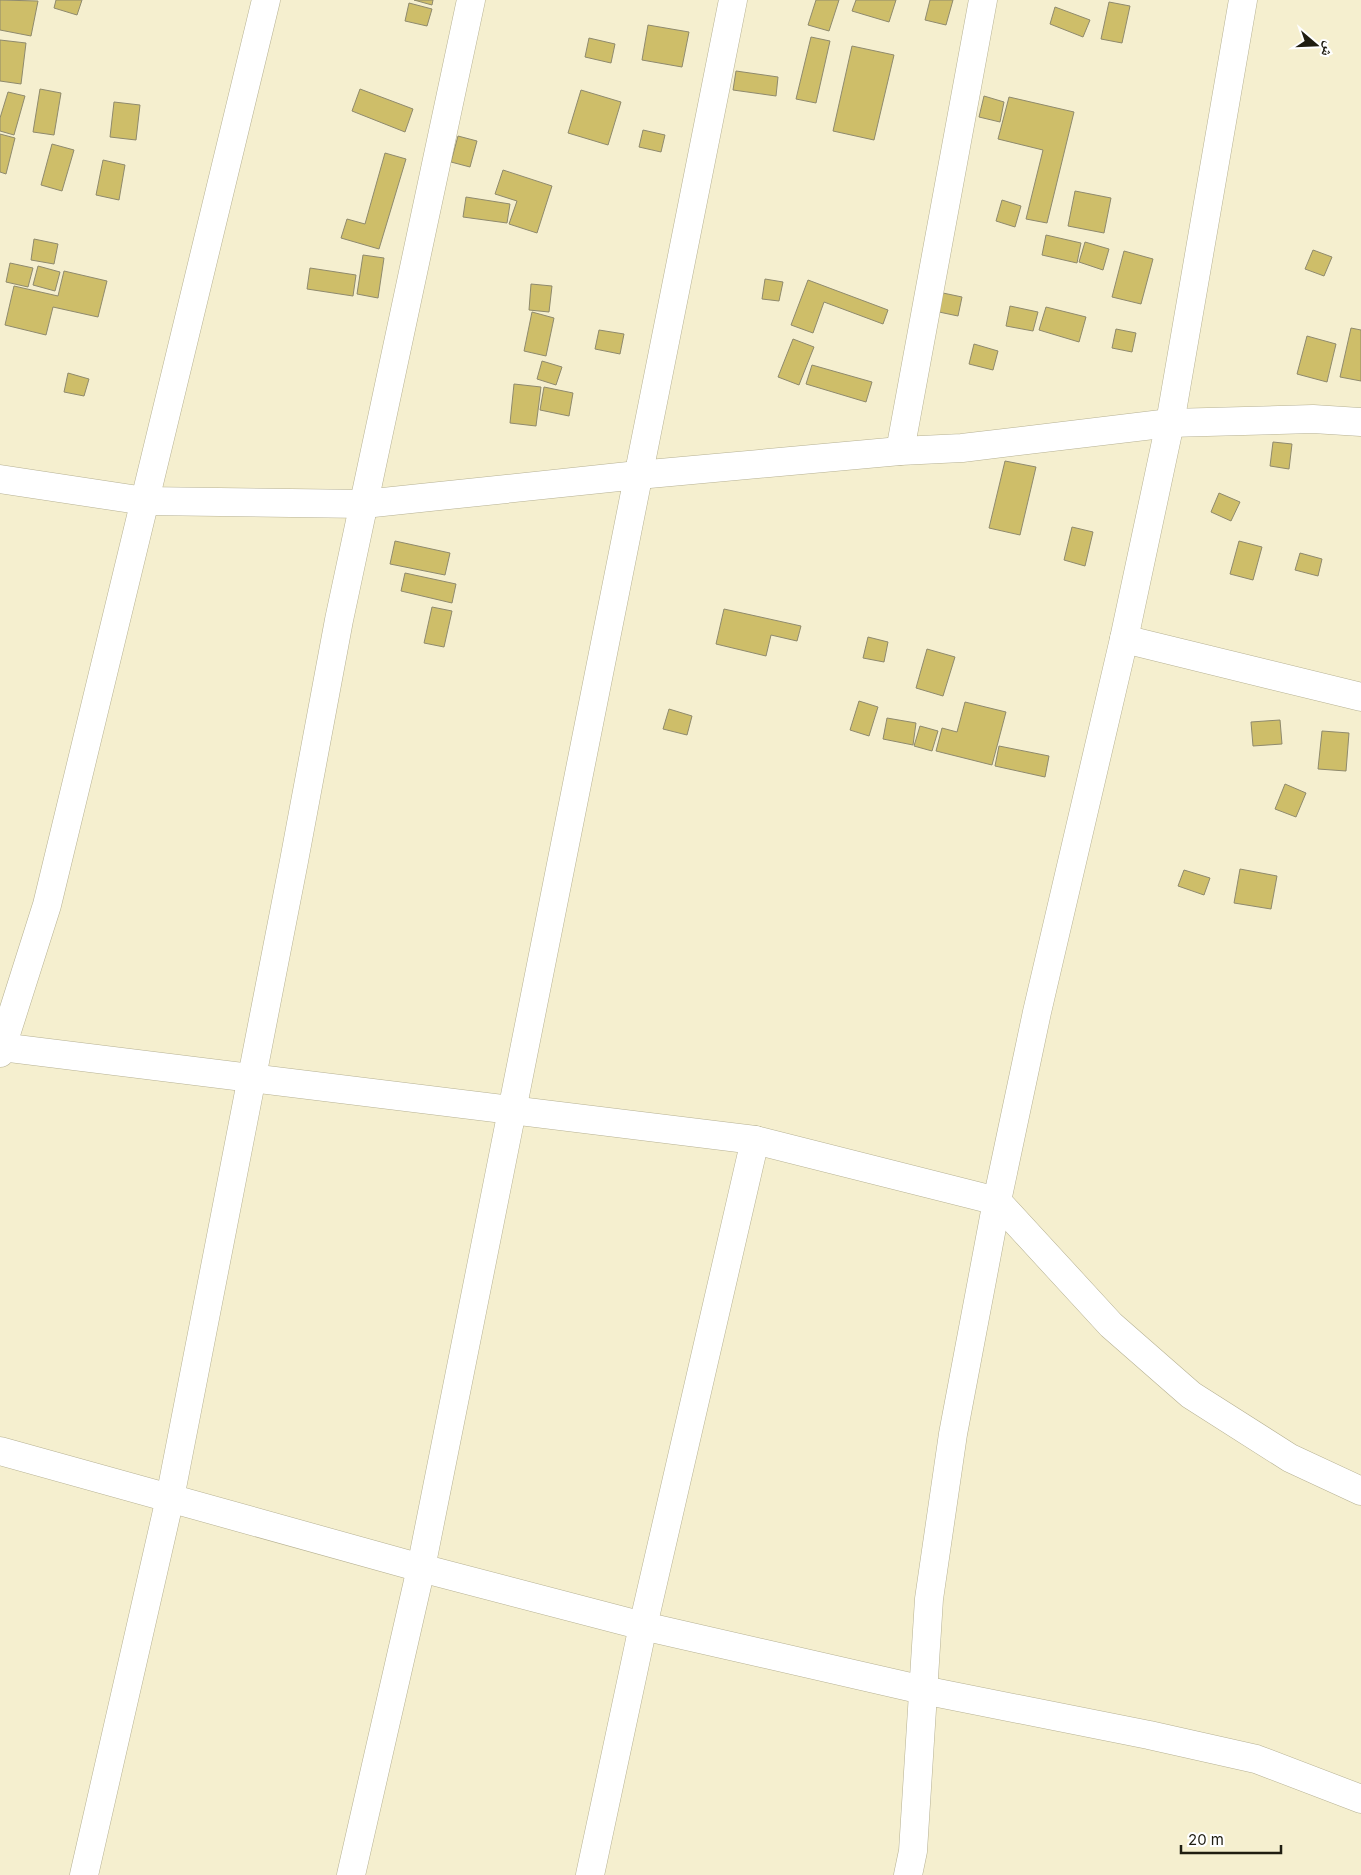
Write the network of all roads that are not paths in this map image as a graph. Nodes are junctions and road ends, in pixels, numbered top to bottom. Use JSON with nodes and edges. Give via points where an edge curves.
{"nodes":[{"id":1,"x":266,"y":0,"type":"edge"},
{"id":2,"x":471,"y":0,"type":"edge"},
{"id":3,"x":733,"y":0,"type":"edge"},
{"id":4,"x":983,"y":0,"type":"edge"},
{"id":5,"x":1243,"y":0,"type":"edge"},
{"id":6,"x":1361,"y":422,"type":"edge"},
{"id":7,"x":1170,"y":423,"type":"junction"},
{"id":8,"x":900,"y":451,"type":"junction"},
{"id":9,"x":638,"y":475,"type":"junction"},
{"id":10,"x":0,"y":480,"type":"edge"},
{"id":11,"x":145,"y":502,"type":"junction"},
{"id":12,"x":364,"y":504,"type":"junction"},
{"id":13,"x":1124,"y":639,"type":"junction"},
{"id":14,"x":1361,"y":697,"type":"edge"},
{"id":15,"x":1,"y":1049,"type":"edge"},
{"id":16,"x":252,"y":1079,"type":"junction"},
{"id":17,"x":511,"y":1110,"type":"junction"},
{"id":18,"x":755,"y":1140,"type":"junction"},
{"id":19,"x":997,"y":1201,"type":"junction"},
{"id":20,"x":0,"y":1451,"type":"edge"},
{"id":21,"x":1361,"y":1491,"type":"edge"},
{"id":22,"x":170,"y":1498,"type":"junction"},
{"id":23,"x":421,"y":1568,"type":"junction"},
{"id":24,"x":643,"y":1626,"type":"junction"},
{"id":25,"x":922,"y":1690,"type":"junction"},
{"id":26,"x":1361,"y":1799,"type":"edge"},
{"id":27,"x":84,"y":1875,"type":"edge"},
{"id":28,"x":351,"y":1875,"type":"edge"},
{"id":29,"x":590,"y":1875,"type":"edge"},
{"id":30,"x":908,"y":1875,"type":"edge"}],
"edges":[{"from":1,"to":11,"type":"street"},
{"from":2,"to":12,"type":"street"},
{"from":3,"to":9,"type":"street"},
{"from":4,"to":8,"type":"street"},
{"from":5,"to":7,"type":"street"},
{"from":6,"to":7,"type":"street","via":[[1313,418]]},
{"from":7,"to":8,"type":"street","via":[[962,448]]},
{"from":7,"to":13,"type":"street"},
{"from":8,"to":9,"type":"street"},
{"from":9,"to":12,"type":"street"},
{"from":9,"to":17,"type":"street"},
{"from":10,"to":11,"type":"street"},
{"from":11,"to":12,"type":"street"},
{"from":11,"to":15,"type":"street","via":[[47,905]]},
{"from":12,"to":16,"type":"street"},
{"from":13,"to":14,"type":"street"},
{"from":13,"to":19,"type":"street","via":[[1037,1012]]},
{"from":15,"to":16,"type":"street"},
{"from":16,"to":17,"type":"street"},
{"from":16,"to":22,"type":"street"},
{"from":17,"to":18,"type":"street"},
{"from":17,"to":23,"type":"street"},
{"from":18,"to":19,"type":"street"},
{"from":18,"to":24,"type":"street"},
{"from":19,"to":21,"type":"street","via":[[1111,1325],[1191,1395],[1290,1458]]},
{"from":19,"to":25,"type":"street","via":[[950,1453],[929,1599]]},
{"from":20,"to":22,"type":"street"},
{"from":22,"to":23,"type":"street"},
{"from":22,"to":27,"type":"street"},
{"from":23,"to":24,"type":"street"},
{"from":23,"to":28,"type":"street"},
{"from":24,"to":25,"type":"street"},
{"from":24,"to":29,"type":"street"},
{"from":25,"to":26,"type":"street","via":[[1256,1759]]},
{"from":25,"to":30,"type":"street"}]}
